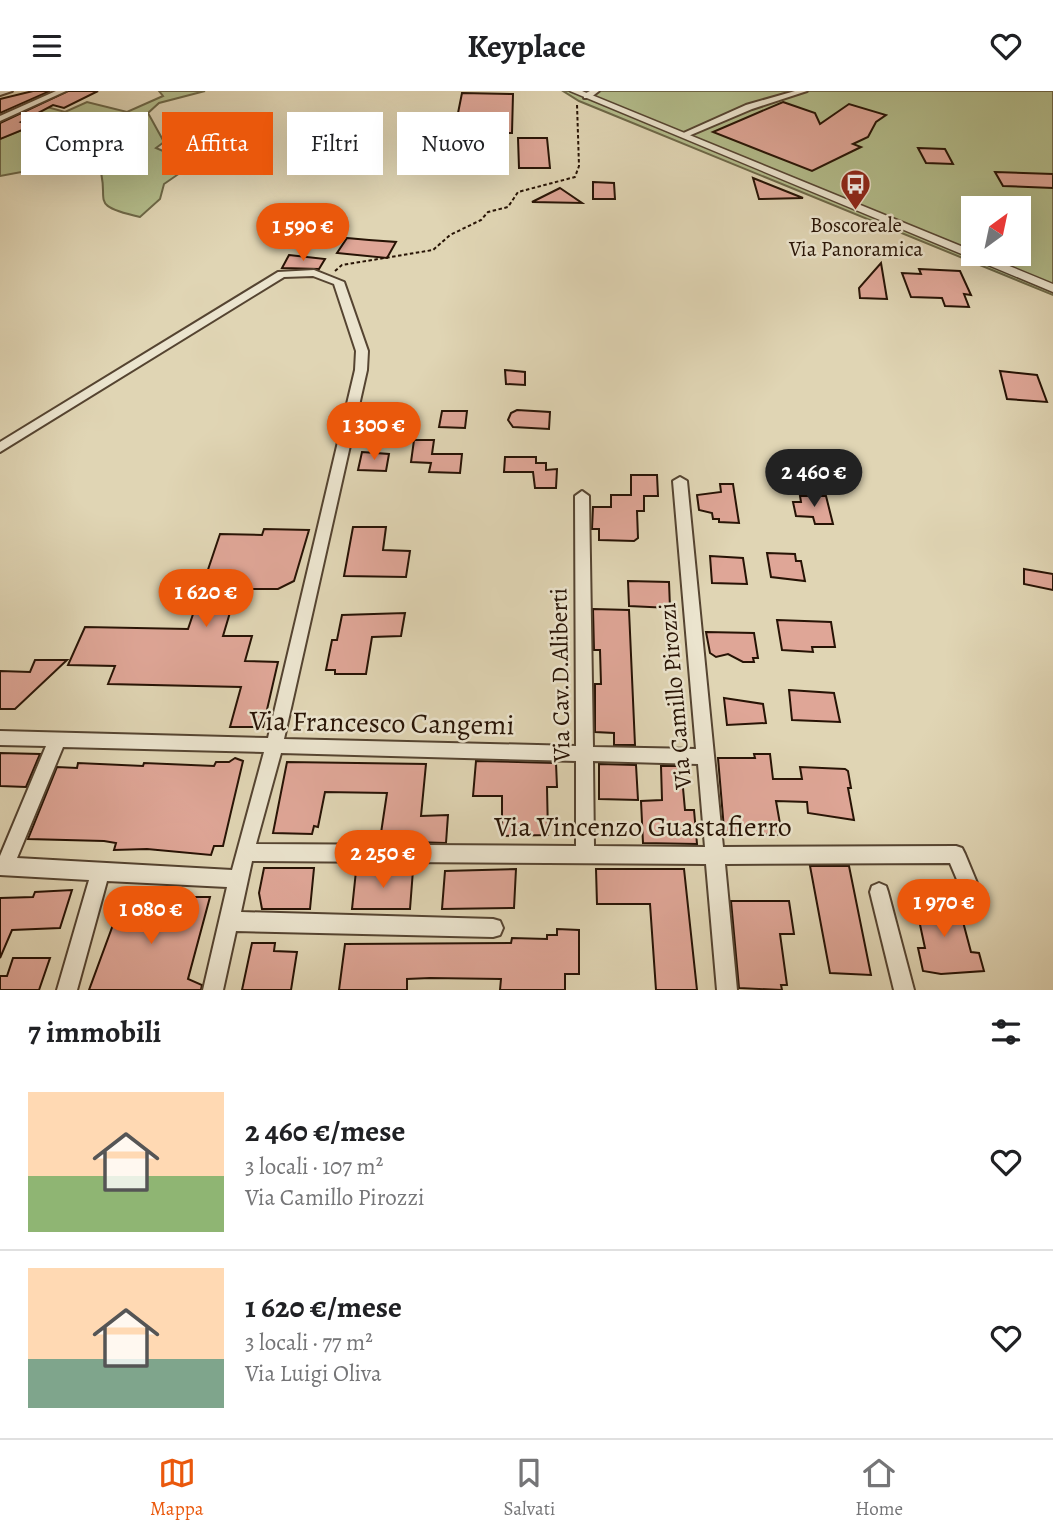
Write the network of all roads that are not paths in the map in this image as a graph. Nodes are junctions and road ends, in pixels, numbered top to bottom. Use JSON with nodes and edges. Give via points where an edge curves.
{"nodes":[{"id":1,"x":9,"y":91,"type":"edge"},
{"id":2,"x":62,"y":91,"type":"edge"},
{"id":3,"x":803,"y":91,"type":"edge"},
{"id":4,"x":0,"y":93,"type":"edge"},
{"id":5,"x":583,"y":93,"type":"edge"},
{"id":6,"x":0,"y":119,"type":"edge"},
{"id":7,"x":683,"y":135,"type":"junction"},
{"id":8,"x":1053,"y":288,"type":"edge"},
{"id":9,"x":0,"y":448,"type":"edge"},
{"id":10,"x":680,"y":481,"type":"dead end"},
{"id":11,"x":582,"y":496,"type":"dead end"},
{"id":12,"x":0,"y":738,"type":"edge"},
{"id":13,"x":57,"y":740,"type":"junction"},
{"id":14,"x":274,"y":747,"type":"junction"},
{"id":15,"x":585,"y":754,"type":"junction"},
{"id":16,"x":706,"y":757,"type":"junction"},
{"id":17,"x":245,"y":852,"type":"junction"},
{"id":18,"x":585,"y":855,"type":"junction"},
{"id":19,"x":715,"y":856,"type":"junction"},
{"id":20,"x":2,"y":866,"type":"edge"},
{"id":21,"x":100,"y":872,"type":"junction"},
{"id":22,"x":239,"y":879,"type":"junction"},
{"id":23,"x":879,"y":892,"type":"dead end"},
{"id":24,"x":973,"y":895,"type":"dead end"},
{"id":25,"x":229,"y":921,"type":"junction"},
{"id":26,"x":493,"y":928,"type":"dead end"},
{"id":27,"x":67,"y":990,"type":"edge"},
{"id":28,"x":213,"y":990,"type":"edge"},
{"id":29,"x":727,"y":990,"type":"edge"},
{"id":30,"x":904,"y":990,"type":"edge"}],
"edges":[{"from":1,"to":4,"type":"street"},
{"from":2,"to":6,"type":"street"},
{"from":3,"to":7,"type":"street","via":[[749,107]]},
{"from":5,"to":7,"type":"street"},
{"from":7,"to":8,"type":"street"},
{"from":9,"to":14,"type":"street","via":[[282,274],[314,273],[340,282],[362,351],[361,370]]},
{"from":10,"to":16,"type":"street","name":"Via Camillo Pirozzi"},
{"from":11,"to":15,"type":"street","name":"Via Cav.D.Aliberti"},
{"from":12,"to":13,"type":"street","name":"Via Francesco Cangemi"},
{"from":13,"to":14,"type":"street","name":"Via Francesco Cangemi"},
{"from":13,"to":20,"type":"street"},
{"from":14,"to":15,"type":"street","name":"Via Francesco Cangemi"},
{"from":14,"to":17,"type":"street"},
{"from":15,"to":16,"type":"street","name":"Via Francesco Cangemi"},
{"from":15,"to":18,"type":"street","name":"Via Cav.D.Aliberti"},
{"from":16,"to":19,"type":"street","name":"Via Camillo Pirozzi"},
{"from":17,"to":18,"type":"street","name":"Via Vincenzo Guastafierro"},
{"from":17,"to":22,"type":"street"},
{"from":18,"to":19,"type":"street","name":"Via Vincenzo Guastafierro"},
{"from":19,"to":24,"type":"street","name":"Via Vincenzo Guastafierro","via":[[956,854]]},
{"from":19,"to":29,"type":"street","name":"Via Camillo Pirozzi"},
{"from":20,"to":21,"type":"street"},
{"from":21,"to":22,"type":"street"},
{"from":21,"to":27,"type":"street"},
{"from":22,"to":25,"type":"street"},
{"from":23,"to":30,"type":"street"},
{"from":25,"to":26,"type":"street"},
{"from":25,"to":28,"type":"street"}]}
